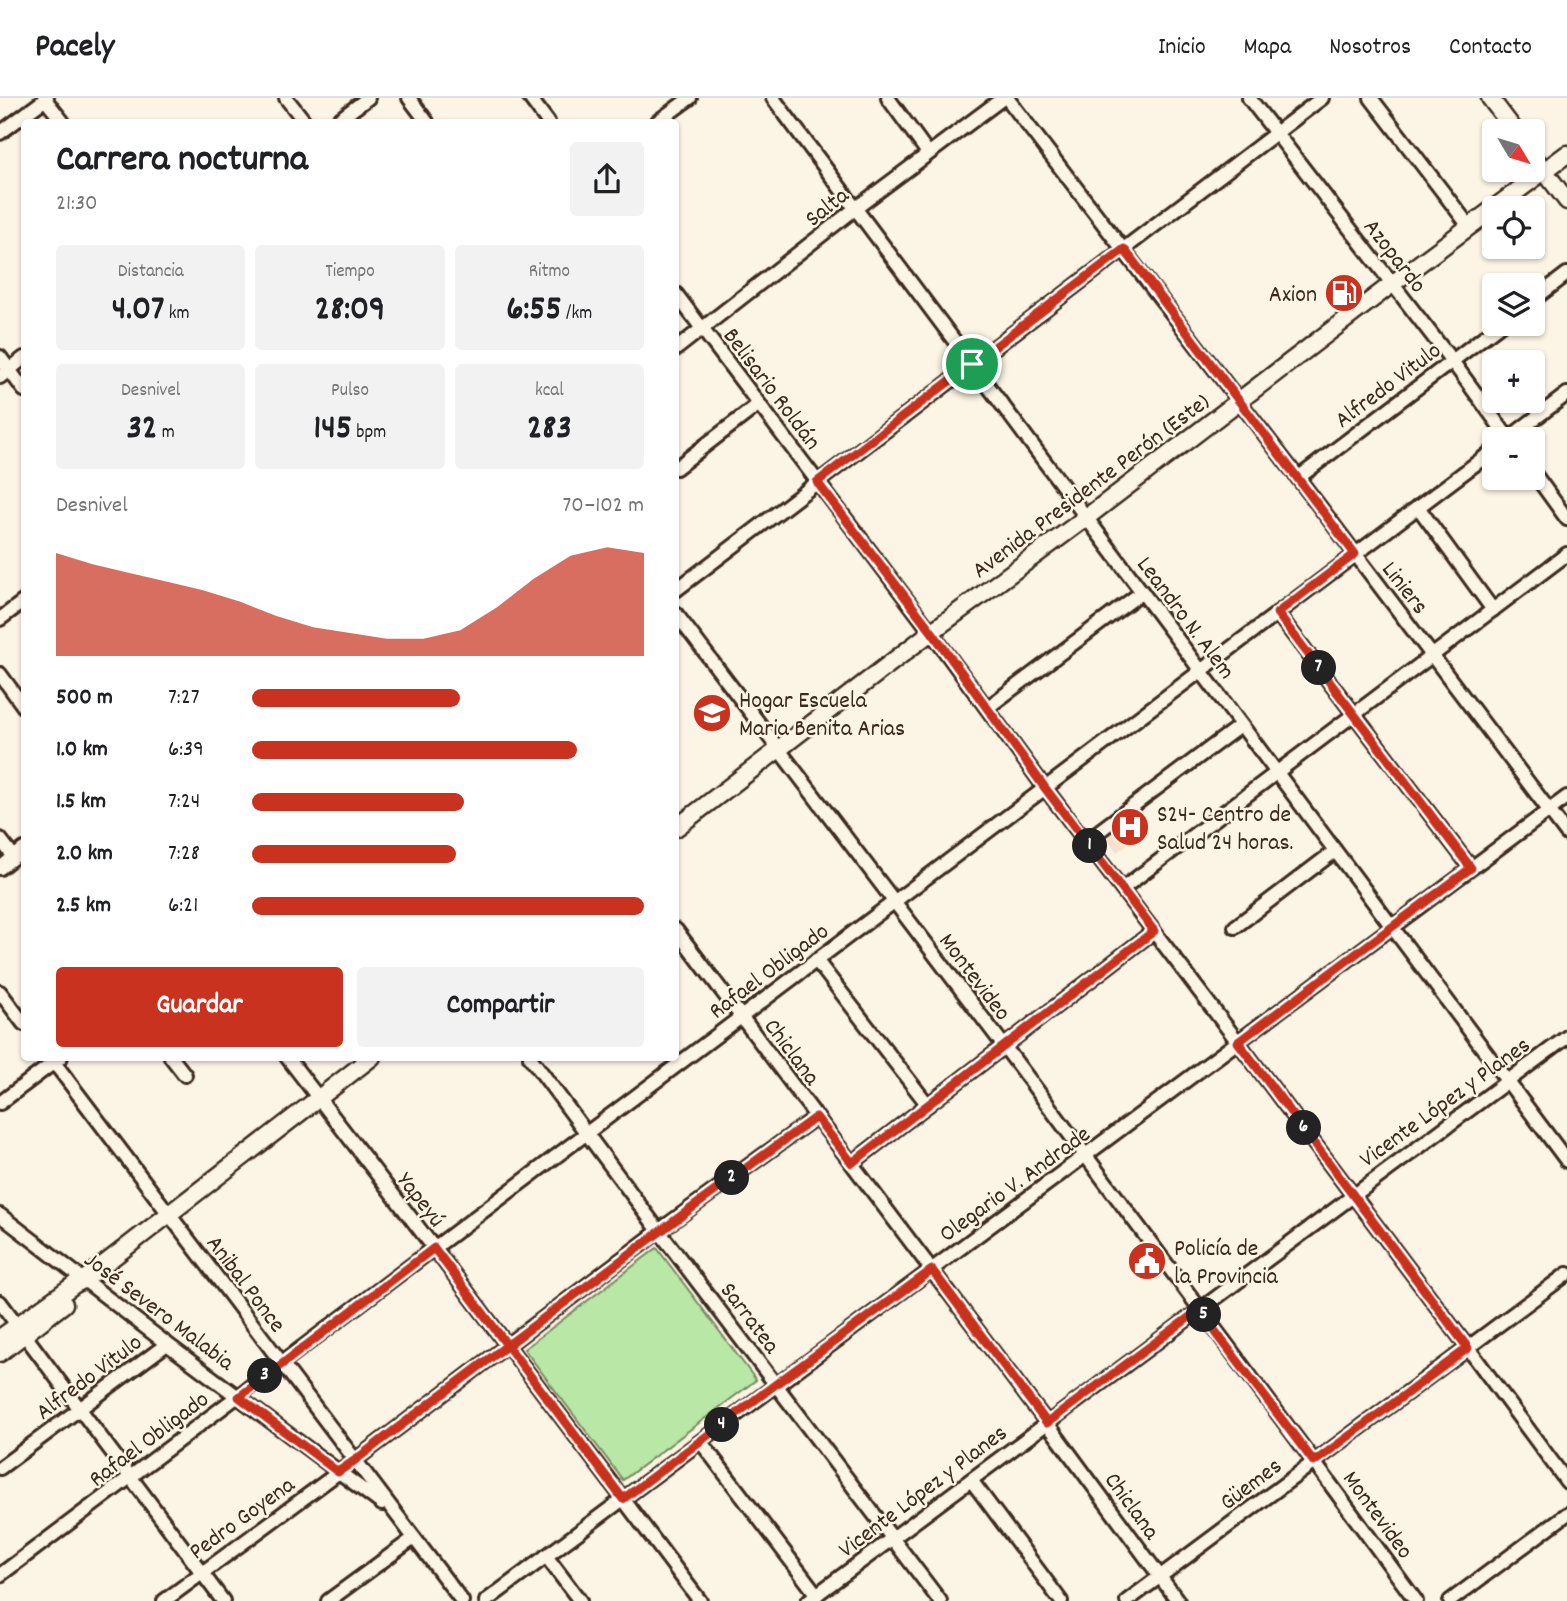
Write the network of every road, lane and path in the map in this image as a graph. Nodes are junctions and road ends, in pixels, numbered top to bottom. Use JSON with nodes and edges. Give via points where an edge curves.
{"nodes":[{"id":1,"x":46,"y":98,"type":"edge"},
{"id":2,"x":286,"y":98,"type":"edge"},
{"id":3,"x":368,"y":98,"type":"edge"},
{"id":4,"x":409,"y":98,"type":"edge"},
{"id":5,"x":530,"y":98,"type":"edge"},
{"id":6,"x":690,"y":98,"type":"edge"},
{"id":7,"x":773,"y":98,"type":"edge"},
{"id":8,"x":888,"y":98,"type":"edge"},
{"id":9,"x":1005,"y":98,"type":"edge"},
{"id":10,"x":1249,"y":98,"type":"edge"},
{"id":11,"x":1322,"y":98,"type":"edge"},
{"id":12,"x":1371,"y":98,"type":"edge"},
{"id":13,"x":1490,"y":98,"type":"edge"},
{"id":14,"x":61,"y":119,"type":"edge"},
{"id":15,"x":303,"y":119,"type":"edge"},
{"id":16,"x":341,"y":119,"type":"edge"},
{"id":17,"x":425,"y":119,"type":"edge"},
{"id":18,"x":546,"y":119,"type":"edge"},
{"id":19,"x":661,"y":119,"type":"edge"},
{"id":20,"x":1506,"y":119,"type":"edge"},
{"id":21,"x":0,"y":133,"type":"edge"},
{"id":22,"x":1276,"y":133,"type":"junction"},
{"id":23,"x":928,"y":153,"type":"junction"},
{"id":24,"x":1567,"y":154,"type":"edge"},
{"id":25,"x":1545,"y":170,"type":"edge"},
{"id":26,"x":1545,"y":172,"type":"edge"},
{"id":27,"x":1529,"y":182,"type":"edge"},
{"id":28,"x":1567,"y":201,"type":"edge"},
{"id":29,"x":856,"y":208,"type":"junction"},
{"id":30,"x":1469,"y":226,"type":"junction"},
{"id":31,"x":1124,"y":249,"type":"junction"},
{"id":32,"x":1567,"y":274,"type":"edge"},
{"id":33,"x":1392,"y":284,"type":"junction"},
{"id":34,"x":1545,"y":291,"type":"edge"},
{"id":35,"x":679,"y":298,"type":"edge"},
{"id":36,"x":702,"y":329,"type":"junction"},
{"id":37,"x":1485,"y":336,"type":"edge"},
{"id":38,"x":679,"y":347,"type":"edge"},
{"id":39,"x":0,"y":357,"type":"edge"},
{"id":40,"x":21,"y":360,"type":"edge"},
{"id":41,"x":1452,"y":361,"type":"junction"},
{"id":42,"x":972,"y":364,"type":"junction"},
{"id":43,"x":5,"y":373,"type":"edge"},
{"id":44,"x":21,"y":387,"type":"edge"},
{"id":45,"x":1567,"y":394,"type":"edge"},
{"id":46,"x":1238,"y":401,"type":"junction"},
{"id":47,"x":759,"y":404,"type":"junction"},
{"id":48,"x":1500,"y":427,"type":"edge"},
{"id":49,"x":1524,"y":427,"type":"edge"},
{"id":50,"x":1482,"y":459,"type":"edge"},
{"id":51,"x":679,"y":466,"type":"edge"},
{"id":52,"x":1298,"y":478,"type":"junction"},
{"id":53,"x":817,"y":482,"type":"junction"},
{"id":54,"x":1545,"y":489,"type":"edge"},
{"id":55,"x":1418,"y":508,"type":"junction"},
{"id":56,"x":1087,"y":517,"type":"junction"},
{"id":57,"x":1567,"y":519,"type":"edge"},
{"id":58,"x":1355,"y":554,"type":"junction"},
{"id":59,"x":1567,"y":554,"type":"edge"},
{"id":60,"x":679,"y":588,"type":"edge"},
{"id":61,"x":1142,"y":592,"type":"junction"},
{"id":62,"x":21,"y":603,"type":"edge"},
{"id":63,"x":1493,"y":610,"type":"junction"},
{"id":64,"x":1277,"y":613,"type":"junction"},
{"id":65,"x":679,"y":618,"type":"edge"},
{"id":66,"x":0,"y":619,"type":"edge"},
{"id":67,"x":932,"y":632,"type":"junction"},
{"id":68,"x":1433,"y":656,"type":"junction"},
{"id":69,"x":1201,"y":670,"type":"junction"},
{"id":70,"x":0,"y":674,"type":"edge"},
{"id":71,"x":21,"y":703,"type":"edge"},
{"id":72,"x":987,"y":708,"type":"junction"},
{"id":73,"x":1354,"y":715,"type":"junction"},
{"id":74,"x":1241,"y":725,"type":"junction"},
{"id":75,"x":779,"y":749,"type":"junction"},
{"id":76,"x":1277,"y":772,"type":"junction"},
{"id":77,"x":1045,"y":788,"type":"junction"},
{"id":78,"x":1567,"y":797,"type":"edge"},
{"id":79,"x":1550,"y":810,"type":"junction"},
{"id":80,"x":679,"y":826,"type":"edge"},
{"id":81,"x":1567,"y":834,"type":"edge"},
{"id":82,"x":0,"y":839,"type":"edge"},
{"id":83,"x":1086,"y":841,"type":"junction"},
{"id":84,"x":1335,"y":851,"type":"junction"},
{"id":85,"x":19,"y":853,"type":"edge"},
{"id":86,"x":0,"y":868,"type":"edge"},
{"id":87,"x":1471,"y":868,"type":"junction"},
{"id":88,"x":1122,"y":889,"type":"junction"},
{"id":89,"x":894,"y":902,"type":"junction"},
{"id":90,"x":1235,"y":927,"type":"dead end"},
{"id":91,"x":1392,"y":928,"type":"junction"},
{"id":92,"x":1154,"y":931,"type":"junction"},
{"id":93,"x":679,"y":934,"type":"edge"},
{"id":94,"x":816,"y":960,"type":"junction"},
{"id":95,"x":0,"y":992,"type":"edge"},
{"id":96,"x":741,"y":1017,"type":"junction"},
{"id":97,"x":21,"y":1020,"type":"edge"},
{"id":98,"x":1567,"y":1037,"type":"edge"},
{"id":99,"x":1238,"y":1042,"type":"junction"},
{"id":100,"x":1004,"y":1046,"type":"junction"},
{"id":101,"x":52,"y":1061,"type":"edge"},
{"id":102,"x":56,"y":1061,"type":"edge"},
{"id":103,"x":174,"y":1061,"type":"edge"},
{"id":104,"x":290,"y":1061,"type":"edge"},
{"id":105,"x":367,"y":1061,"type":"edge"},
{"id":106,"x":533,"y":1061,"type":"edge"},
{"id":107,"x":185,"y":1075,"type":"dead end"},
{"id":108,"x":1507,"y":1081,"type":"junction"},
{"id":109,"x":318,"y":1099,"type":"junction"},
{"id":110,"x":0,"y":1103,"type":"edge"},
{"id":111,"x":928,"y":1105,"type":"junction"},
{"id":112,"x":816,"y":1117,"type":"junction"},
{"id":113,"x":586,"y":1134,"type":"junction"},
{"id":114,"x":1086,"y":1156,"type":"junction"},
{"id":115,"x":1567,"y":1161,"type":"edge"},
{"id":116,"x":852,"y":1163,"type":"junction"},
{"id":117,"x":1353,"y":1194,"type":"junction"},
{"id":118,"x":169,"y":1213,"type":"junction"},
{"id":119,"x":0,"y":1215,"type":"edge"},
{"id":120,"x":659,"y":1231,"type":"junction"},
{"id":121,"x":434,"y":1248,"type":"junction"},
{"id":122,"x":932,"y":1270,"type":"junction"},
{"id":123,"x":1567,"y":1274,"type":"edge"},
{"id":124,"x":85,"y":1279,"type":"junction"},
{"id":125,"x":0,"y":1302,"type":"edge"},
{"id":126,"x":1199,"y":1310,"type":"junction"},
{"id":127,"x":21,"y":1330,"type":"junction"},
{"id":128,"x":0,"y":1338,"type":"edge"},
{"id":129,"x":167,"y":1344,"type":"junction"},
{"id":130,"x":507,"y":1345,"type":"junction"},
{"id":131,"x":1468,"y":1348,"type":"junction"},
{"id":132,"x":0,"y":1353,"type":"edge"},
{"id":133,"x":282,"y":1363,"type":"junction"},
{"id":134,"x":776,"y":1384,"type":"junction"},
{"id":135,"x":239,"y":1397,"type":"junction"},
{"id":136,"x":80,"y":1409,"type":"junction"},
{"id":137,"x":1047,"y":1423,"type":"junction"},
{"id":138,"x":701,"y":1442,"type":"junction"},
{"id":139,"x":354,"y":1461,"type":"junction"},
{"id":140,"x":1314,"y":1462,"type":"junction"},
{"id":141,"x":0,"y":1468,"type":"edge"},
{"id":142,"x":338,"y":1472,"type":"junction"},
{"id":143,"x":131,"y":1477,"type":"junction"},
{"id":144,"x":971,"y":1480,"type":"junction"},
{"id":145,"x":1567,"y":1482,"type":"edge"},
{"id":146,"x":623,"y":1499,"type":"junction"},
{"id":147,"x":395,"y":1514,"type":"junction"},
{"id":148,"x":1567,"y":1514,"type":"edge"},
{"id":149,"x":414,"y":1538,"type":"junction"},
{"id":150,"x":892,"y":1538,"type":"junction"},
{"id":151,"x":546,"y":1556,"type":"junction"},
{"id":152,"x":202,"y":1572,"type":"junction"},
{"id":153,"x":0,"y":1575,"type":"edge"},
{"id":154,"x":1160,"y":1577,"type":"junction"},
{"id":155,"x":812,"y":1598,"type":"edge"},
{"id":156,"x":163,"y":1601,"type":"edge"},
{"id":157,"x":223,"y":1601,"type":"edge"},
{"id":158,"x":328,"y":1601,"type":"edge"},
{"id":159,"x":462,"y":1601,"type":"edge"},
{"id":160,"x":486,"y":1601,"type":"edge"},
{"id":161,"x":580,"y":1601,"type":"edge"},
{"id":162,"x":701,"y":1601,"type":"edge"},
{"id":163,"x":940,"y":1601,"type":"edge"},
{"id":164,"x":1061,"y":1601,"type":"edge"},
{"id":165,"x":1127,"y":1601,"type":"edge"},
{"id":166,"x":1178,"y":1601,"type":"edge"},
{"id":167,"x":1416,"y":1601,"type":"edge"},
{"id":168,"x":1450,"y":1601,"type":"edge"}],
"edges":[{"from":1,"to":14,"type":"street"},
{"from":1,"to":21,"type":"street"},
{"from":2,"to":15,"type":"street"},
{"from":3,"to":16,"type":"street"},
{"from":4,"to":17,"type":"street"},
{"from":5,"to":18,"type":"street"},
{"from":6,"to":19,"type":"street"},
{"from":7,"to":29,"type":"street","name":"Leandro N. Alem"},
{"from":8,"to":23,"type":"street"},
{"from":9,"to":23,"type":"street","name":"Salta"},
{"from":9,"to":31,"type":"street","name":"Liniers"},
{"from":10,"to":22,"type":"street","name":"Azopardo"},
{"from":11,"to":22,"type":"street"},
{"from":12,"to":30,"type":"street"},
{"from":13,"to":20,"type":"main road"},
{"from":22,"to":31,"type":"street"},
{"from":22,"to":33,"type":"street","name":"Azopardo"},
{"from":23,"to":29,"type":"street","name":"Salta"},
{"from":24,"to":25,"type":"main road","name":"Avenida Presidente Perón (Este)"},
{"from":26,"to":28,"type":"main road"},
{"from":27,"to":30,"type":"main road","name":"Avenida Presidente Perón (Este)"},
{"from":29,"to":36,"type":"street","name":"Salta"},
{"from":29,"to":42,"type":"street","name":"Leandro N. Alem"},
{"from":30,"to":33,"type":"main road","name":"Avenida Presidente Perón (Este)"},
{"from":31,"to":42,"type":"street"},
{"from":31,"to":46,"type":"street","name":"Liniers"},
{"from":32,"to":34,"type":"street"},
{"from":33,"to":41,"type":"street","name":"Azopardo"},
{"from":33,"to":46,"type":"main road","name":"Avenida Presidente Perón (Este)"},
{"from":35,"to":36,"type":"street","name":"Belisario Roldán"},
{"from":36,"to":38,"type":"street","name":"Salta"},
{"from":36,"to":47,"type":"street","name":"Belisario Roldán"},
{"from":37,"to":41,"type":"street","name":"Alfredo Vitulo"},
{"from":39,"to":43,"type":"street"},
{"from":40,"to":43,"type":"street"},
{"from":41,"to":48,"type":"street","name":"Azopardo"},
{"from":41,"to":52,"type":"street","name":"Alfredo Vitulo"},
{"from":42,"to":53,"type":"street"},
{"from":42,"to":56,"type":"street","name":"Leandro N. Alem"},
{"from":43,"to":44,"type":"street"},
{"from":45,"to":49,"type":"street"},
{"from":46,"to":52,"type":"street","name":"Liniers"},
{"from":46,"to":56,"type":"main road","name":"Avenida Presidente Perón (Este)"},
{"from":47,"to":51,"type":"street"},
{"from":47,"to":53,"type":"street","name":"Belisario Roldán"},
{"from":50,"to":55,"type":"street","name":"Rafael Obligado"},
{"from":52,"to":58,"type":"street","name":"Liniers"},
{"from":53,"to":60,"type":"street"},
{"from":53,"to":67,"type":"street","name":"Belisario Roldán"},
{"from":54,"to":57,"type":"street"},
{"from":55,"to":58,"type":"street","name":"Rafael Obligado"},
{"from":55,"to":63,"type":"street"},
{"from":56,"to":61,"type":"street","name":"Leandro N. Alem"},
{"from":56,"to":67,"type":"main road","name":"Avenida Presidente Perón (Este)"},
{"from":58,"to":64,"type":"street","name":"Rafael Obligado"},
{"from":58,"to":68,"type":"street","name":"Liniers"},
{"from":59,"to":63,"type":"street"},
{"from":61,"to":69,"type":"street","name":"Leandro N. Alem"},
{"from":61,"to":72,"type":"street"},
{"from":62,"to":66,"type":"street"},
{"from":63,"to":68,"type":"street"},
{"from":64,"to":69,"type":"street","name":"Rafael Obligado"},
{"from":64,"to":73,"type":"street"},
{"from":65,"to":75,"type":"street","name":"Montevideo"},
{"from":67,"to":72,"type":"street","name":"Belisario Roldán"},
{"from":67,"to":75,"type":"main road","name":"Avenida Presidente Perón (Este)"},
{"from":68,"to":73,"type":"street"},
{"from":68,"to":79,"type":"street","name":"Liniers"},
{"from":69,"to":74,"type":"street","name":"Leandro N. Alem"},
{"from":69,"to":77,"type":"street","name":"Rafael Obligado"},
{"from":70,"to":71,"type":"street"},
{"from":72,"to":77,"type":"street","name":"Belisario Roldán"},
{"from":73,"to":76,"type":"street"},
{"from":73,"to":87,"type":"street"},
{"from":74,"to":76,"type":"street","name":"Leandro N. Alem"},
{"from":74,"to":83,"type":"street"},
{"from":75,"to":80,"type":"main road","name":"Avenida Presidente Perón (Este)"},
{"from":75,"to":89,"type":"street","name":"Montevideo"},
{"from":76,"to":84,"type":"street","name":"Leandro N. Alem"},
{"from":76,"to":88,"type":"street"},
{"from":77,"to":83,"type":"street","name":"Belisario Roldán"},
{"from":77,"to":89,"type":"street","name":"Rafael Obligado"},
{"from":78,"to":79,"type":"street","name":"Olegario V. Andrade"},
{"from":79,"to":81,"type":"street","name":"Liniers"},
{"from":79,"to":87,"type":"street","name":"Olegario V. Andrade"},
{"from":82,"to":85,"type":"street"},
{"from":83,"to":88,"type":"street","name":"Belisario Roldán"},
{"from":84,"to":90,"type":"street"},
{"from":84,"to":91,"type":"street","name":"Leandro N. Alem"},
{"from":85,"to":86,"type":"street"},
{"from":87,"to":91,"type":"street","name":"Olegario V. Andrade"},
{"from":88,"to":92,"type":"street","name":"Belisario Roldán"},
{"from":89,"to":94,"type":"street","name":"Rafael Obligado"},
{"from":89,"to":100,"type":"street","name":"Montevideo"},
{"from":91,"to":99,"type":"street","name":"Olegario V. Andrade"},
{"from":91,"to":108,"type":"street","name":"Leandro N. Alem"},
{"from":92,"to":99,"type":"street","name":"Belisario Roldán"},
{"from":92,"to":100,"type":"street"},
{"from":93,"to":96,"type":"street","name":"Chiclana"},
{"from":94,"to":96,"type":"street","name":"Rafael Obligado"},
{"from":94,"to":111,"type":"street"},
{"from":95,"to":97,"type":"street"},
{"from":96,"to":112,"type":"street","name":"Chiclana"},
{"from":96,"to":113,"type":"street","name":"Rafael Obligado"},
{"from":98,"to":108,"type":"street","name":"Vicente López y Planes"},
{"from":99,"to":114,"type":"street","name":"Olegario V. Andrade"},
{"from":99,"to":117,"type":"street","name":"Belisario Roldán"},
{"from":100,"to":111,"type":"street"},
{"from":100,"to":114,"type":"street","name":"Montevideo"},
{"from":101,"to":110,"type":"street"},
{"from":102,"to":118,"type":"street","name":"Anibal Ponce"},
{"from":103,"to":107,"type":"street"},
{"from":104,"to":109,"type":"street","name":"Yapeyú"},
{"from":105,"to":109,"type":"main road"},
{"from":106,"to":113,"type":"street","name":"Sarratea"},
{"from":108,"to":115,"type":"street","name":"Leandro N. Alem"},
{"from":108,"to":117,"type":"street","name":"Vicente López y Planes"},
{"from":109,"to":118,"type":"main road"},
{"from":109,"to":121,"type":"street","name":"Yapeyú"},
{"from":111,"to":116,"type":"street"},
{"from":112,"to":116,"type":"street","name":"Chiclana"},
{"from":112,"to":120,"type":"street","name":"Pedro Goyena"},
{"from":113,"to":120,"type":"street","name":"Sarratea"},
{"from":113,"to":121,"type":"street","name":"Rafael Obligado"},
{"from":114,"to":122,"type":"street","name":"Olegario V. Andrade"},
{"from":114,"to":126,"type":"street","name":"Montevideo"},
{"from":116,"to":122,"type":"street","name":"Chiclana"},
{"from":117,"to":126,"type":"street","name":"Vicente López y Planes"},
{"from":117,"to":131,"type":"street","name":"Belisario Roldán"},
{"from":118,"to":124,"type":"main road"},
{"from":118,"to":133,"type":"street","name":"Anibal Ponce"},
{"from":119,"to":124,"type":"street","name":"José Severo Malabia"},
{"from":120,"to":130,"type":"street","name":"Pedro Goyena"},
{"from":120,"to":134,"type":"street","name":"Sarratea"},
{"from":121,"to":130,"type":"street","name":"Yapeyú"},
{"from":121,"to":133,"type":"street","name":"Rafael Obligado"},
{"from":122,"to":134,"type":"street","name":"Olegario V. Andrade"},
{"from":122,"to":137,"type":"street","name":"Chiclana"},
{"from":123,"to":131,"type":"street","name":"Güemes"},
{"from":124,"to":127,"type":"main road","via":[[80,1291]]},
{"from":124,"to":129,"type":"street","name":"José Severo Malabia"},
{"from":125,"to":127,"type":"street"},
{"from":126,"to":137,"type":"street","name":"Vicente López y Planes"},
{"from":126,"to":140,"type":"street","name":"Montevideo"},
{"from":127,"to":128,"type":"main road"},
{"from":127,"to":132,"type":"main road"},
{"from":127,"to":136,"type":"street"},
{"from":129,"to":135,"type":"street","name":"José Severo Malabia"},
{"from":129,"to":136,"type":"street","name":"Alfredo Vitulo"},
{"from":130,"to":139,"type":"street","name":"Pedro Goyena"},
{"from":130,"to":146,"type":"street","name":"Yapeyú"},
{"from":131,"to":140,"type":"street","name":"Güemes"},
{"from":131,"to":145,"type":"street","name":"Belisario Roldán"},
{"from":133,"to":135,"type":"street","name":"Rafael Obligado"},
{"from":133,"to":139,"type":"street","name":"Anibal Ponce"},
{"from":134,"to":138,"type":"street","name":"Olegario V. Andrade"},
{"from":134,"to":150,"type":"street","name":"Sarratea"},
{"from":135,"to":142,"type":"street","name":"José Severo Malabia"},
{"from":135,"to":143,"type":"street","name":"Rafael Obligado"},
{"from":136,"to":141,"type":"street","name":"Alfredo Vitulo"},
{"from":136,"to":143,"type":"street"},
{"from":137,"to":144,"type":"street","name":"Vicente López y Planes"},
{"from":137,"to":154,"type":"street","name":"Chiclana"},
{"from":138,"to":146,"type":"street","name":"Olegario V. Andrade"},
{"from":138,"to":155,"type":"street"},
{"from":139,"to":142,"type":"street","name":"Pedro Goyena"},
{"from":139,"to":147,"type":"street","name":"Anibal Ponce"},
{"from":140,"to":154,"type":"street","name":"Güemes"},
{"from":140,"to":167,"type":"street","name":"Montevideo"},
{"from":142,"to":147,"type":"street","name":"José Severo Malabia"},
{"from":142,"to":152,"type":"street","name":"Pedro Goyena"},
{"from":143,"to":152,"type":"street"},
{"from":143,"to":153,"type":"street","name":"Rafael Obligado"},
{"from":144,"to":150,"type":"street","name":"Vicente López y Planes"},
{"from":144,"to":164,"type":"street"},
{"from":146,"to":151,"type":"street","name":"Olegario V. Andrade"},
{"from":146,"to":162,"type":"street","name":"Yapeyú"},
{"from":147,"to":149,"type":"street","name":"Anibal Ponce"},
{"from":148,"to":168,"type":"street"},
{"from":149,"to":158,"type":"street"},
{"from":149,"to":159,"type":"street","name":"Anibal Ponce"},
{"from":150,"to":155,"type":"street","name":"Vicente López y Planes"},
{"from":150,"to":163,"type":"street","name":"Sarratea"},
{"from":151,"to":160,"type":"street","name":"Olegario V. Andrade"},
{"from":151,"to":161,"type":"street"},
{"from":152,"to":156,"type":"street","name":"Pedro Goyena"},
{"from":152,"to":157,"type":"street"},
{"from":154,"to":165,"type":"street","name":"Güemes"},
{"from":154,"to":166,"type":"street","name":"Chiclana"}]}
